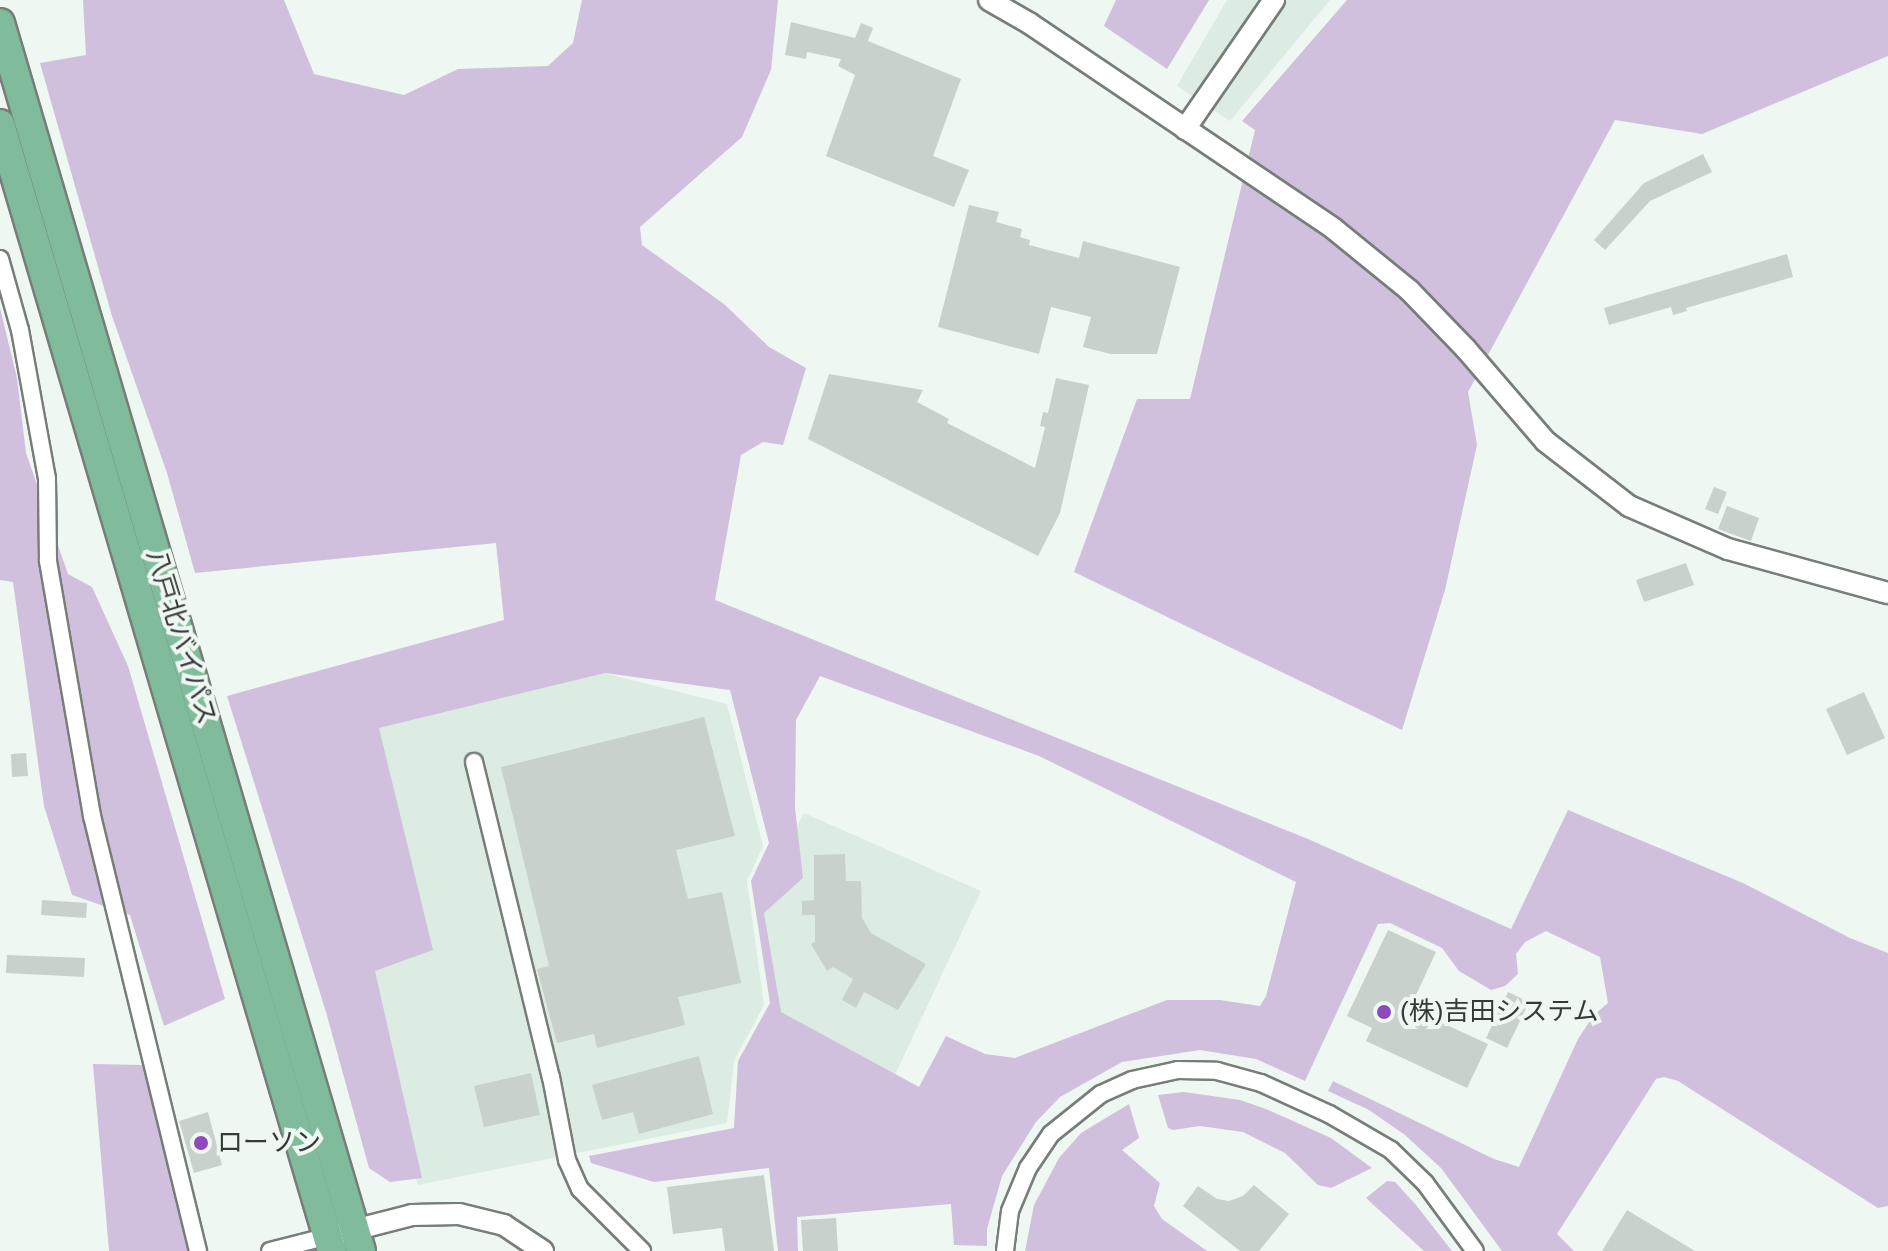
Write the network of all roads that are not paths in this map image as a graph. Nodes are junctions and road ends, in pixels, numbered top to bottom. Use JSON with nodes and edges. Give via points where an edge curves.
{"nodes":[{"id":1,"x":989,"y":0,"type":"edge"},
{"id":2,"x":1274,"y":0,"type":"edge"},
{"id":3,"x":0,"y":23,"type":"edge"},
{"id":4,"x":0,"y":124,"type":"edge"},
{"id":5,"x":1185,"y":129,"type":"junction"},
{"id":6,"x":0,"y":259,"type":"edge"},
{"id":7,"x":1888,"y":593,"type":"edge"},
{"id":8,"x":474,"y":762,"type":"dead end"},
{"id":9,"x":344,"y":1242,"type":"edge"},
{"id":10,"x":198,"y":1251,"type":"edge"},
{"id":11,"x":270,"y":1251,"type":"edge"},
{"id":12,"x":543,"y":1251,"type":"edge"},
{"id":13,"x":642,"y":1251,"type":"edge"},
{"id":14,"x":1005,"y":1251,"type":"edge"},
{"id":15,"x":1475,"y":1251,"type":"edge"}],
"edges":[{"from":1,"to":5,"type":"street"},
{"from":2,"to":5,"type":"street"},
{"from":3,"to":9,"type":"highway","name":"八戸北バイパス"},
{"from":4,"to":9,"type":"highway","name":"八戸北バイパス"},
{"from":5,"to":7,"type":"street","via":[[1334,229],[1409,290],[1545,441],[1629,506],[1728,549]]},
{"from":6,"to":10,"type":"street","via":[[20,330],[47,479],[48,561],[92,816]]},
{"from":8,"to":13,"type":"street","via":[[567,1160],[580,1189]]},
{"from":9,"to":11,"type":"street"},
{"from":9,"to":12,"type":"street","via":[[412,1215],[459,1214],[504,1225]]},
{"from":14,"to":15,"type":"street","via":[[1010,1211],[1028,1168],[1073,1113],[1132,1080],[1208,1070],[1261,1083],[1391,1150],[1425,1183]]}]}
